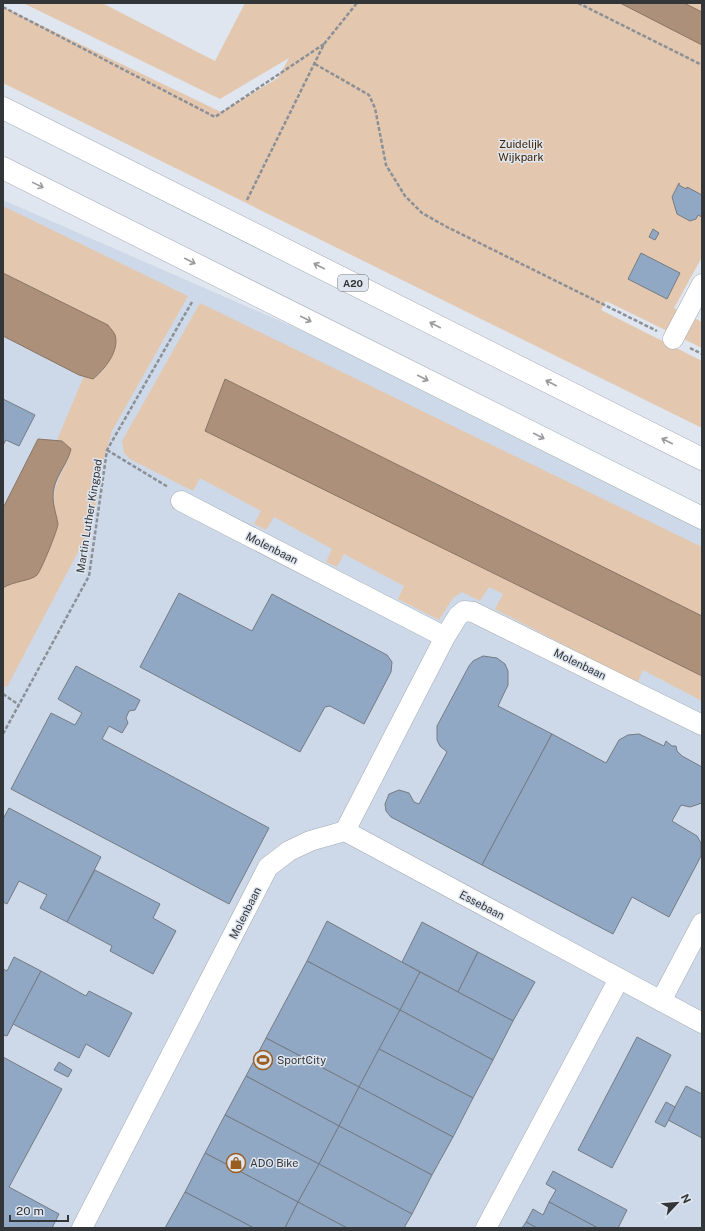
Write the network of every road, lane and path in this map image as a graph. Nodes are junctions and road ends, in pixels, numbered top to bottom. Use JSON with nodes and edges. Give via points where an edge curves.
{"nodes":[{"id":1,"x":357,"y":3,"type":"edge"},
{"id":2,"x":578,"y":3,"type":"edge"},
{"id":3,"x":3,"y":7,"type":"edge"},
{"id":4,"x":324,"y":44,"type":"junction"},
{"id":5,"x":315,"y":64,"type":"junction"},
{"id":6,"x":702,"y":64,"type":"edge"},
{"id":7,"x":3,"y":108,"type":"edge"},
{"id":8,"x":3,"y":168,"type":"edge"},
{"id":9,"x":247,"y":200,"type":"dead end"},
{"id":10,"x":702,"y":284,"type":"edge"},
{"id":11,"x":192,"y":302,"type":"dead end"},
{"id":12,"x":673,"y":339,"type":"junction"},
{"id":13,"x":702,"y":354,"type":"edge"},
{"id":14,"x":107,"y":450,"type":"junction"},
{"id":15,"x":702,"y":459,"type":"edge"},
{"id":16,"x":181,"y":501,"type":"joint"},
{"id":17,"x":702,"y":518,"type":"edge"},
{"id":18,"x":445,"y":637,"type":"junction"},
{"id":19,"x":3,"y":694,"type":"edge"},
{"id":20,"x":19,"y":705,"type":"junction"},
{"id":21,"x":702,"y":725,"type":"edge"},
{"id":22,"x":3,"y":734,"type":"edge"},
{"id":23,"x":344,"y":831,"type":"junction"},
{"id":24,"x":702,"y":923,"type":"edge"},
{"id":25,"x":619,"y":979,"type":"junction"},
{"id":26,"x":661,"y":1001,"type":"junction"},
{"id":27,"x":702,"y":1023,"type":"edge"},
{"id":28,"x":82,"y":1228,"type":"edge"},
{"id":29,"x":486,"y":1228,"type":"edge"}],
"edges":[{"from":1,"to":4,"type":"path"},
{"from":2,"to":6,"type":"path"},
{"from":3,"to":4,"type":"path","via":[[215,117]]},
{"from":4,"to":5,"type":"path"},
{"from":5,"to":9,"type":"path"},
{"from":5,"to":12,"type":"path","via":[[369,95],[375,108],[386,165],[405,196],[422,213]]},
{"from":15,"to":7,"type":"highway","number":"A20","one_way":true},
{"from":8,"to":17,"type":"highway","one_way":true},
{"from":10,"to":12,"type":"street"},
{"from":11,"to":14,"type":"path","name":"Martin Luther Kingpad"},
{"from":12,"to":13,"type":"path"},
{"from":14,"to":16,"type":"path","via":[[172,489]]},
{"from":14,"to":20,"type":"path","name":"Martin Luther Kingpad","via":[[89,576]]},
{"from":16,"to":18,"type":"street","name":"Molenbaan"},
{"from":18,"to":21,"type":"street","name":"Molenbaan","via":[[458,616],[464,611],[473,612]]},
{"from":18,"to":23,"type":"street","name":"Molenbaan"},
{"from":19,"to":20,"type":"path"},
{"from":20,"to":22,"type":"path","name":"Martin Luther Kingpad"},
{"from":23,"to":25,"type":"street","name":"Essebaan"},
{"from":23,"to":28,"type":"street","name":"Molenbaan","via":[[310,841],[289,851],[268,867]]},
{"from":24,"to":26,"type":"street"},
{"from":25,"to":26,"type":"street","name":"Essebaan"},
{"from":25,"to":29,"type":"street"},
{"from":26,"to":27,"type":"street","name":"Essebaan"}]}
